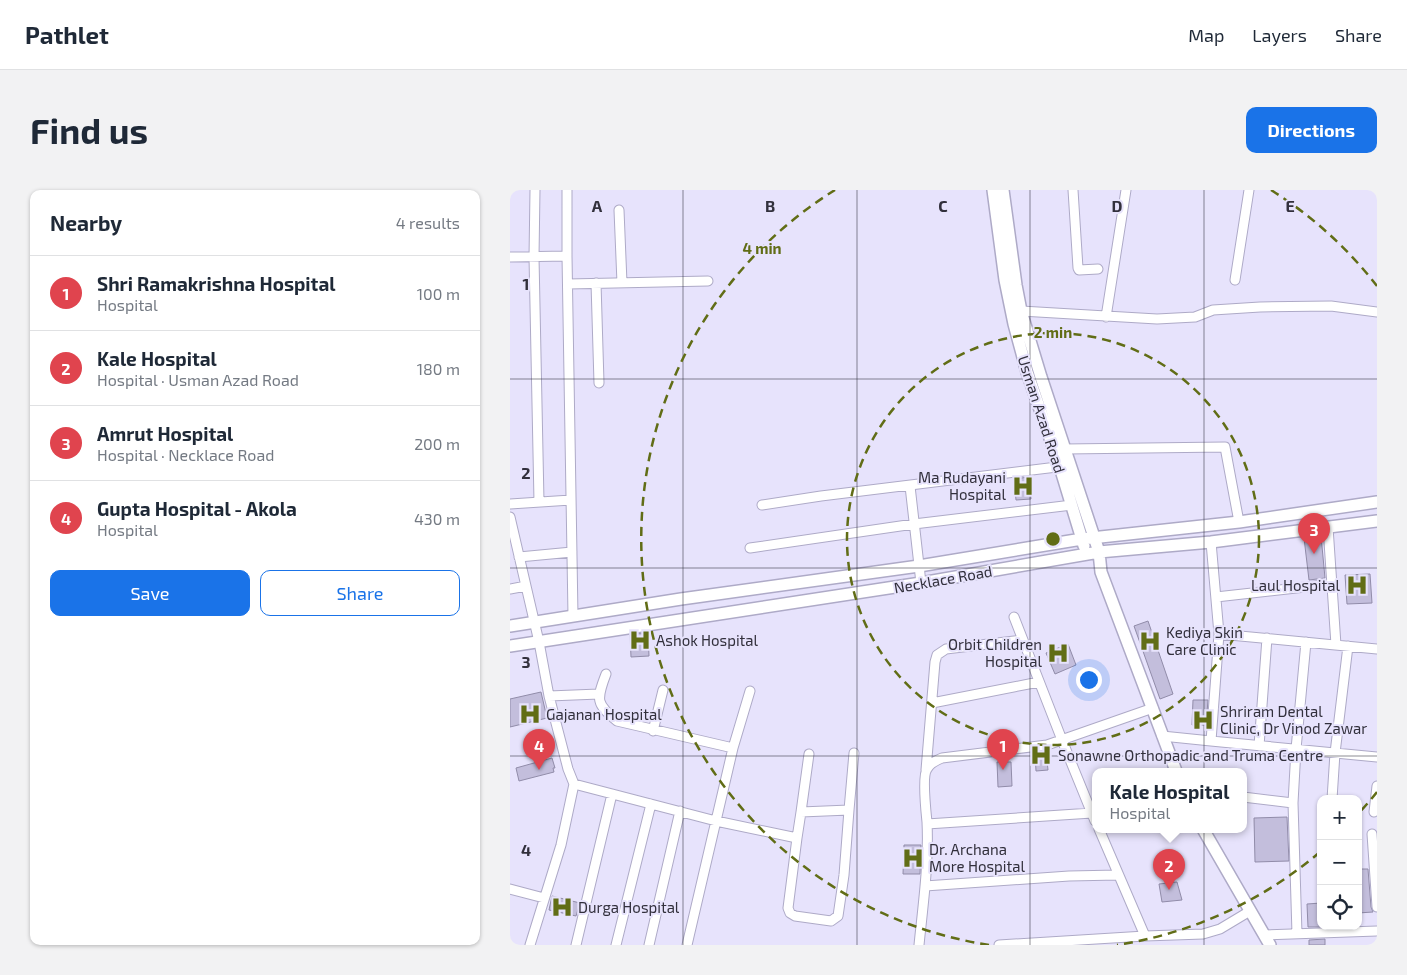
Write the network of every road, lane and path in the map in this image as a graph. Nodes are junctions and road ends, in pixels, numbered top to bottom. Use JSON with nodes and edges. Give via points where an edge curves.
{"nodes":[{"id":1,"x":535,"y":190,"type":"edge"},
{"id":2,"x":567,"y":190,"type":"edge"},
{"id":3,"x":994,"y":190,"type":"edge"},
{"id":4,"x":1003,"y":190,"type":"edge"},
{"id":5,"x":1073,"y":190,"type":"edge"},
{"id":6,"x":1126,"y":190,"type":"edge"},
{"id":7,"x":1249,"y":190,"type":"edge"},
{"id":8,"x":618,"y":210,"type":"dead end"},
{"id":9,"x":567,"y":256,"type":"junction"},
{"id":10,"x":510,"y":257,"type":"edge"},
{"id":11,"x":534,"y":257,"type":"junction"},
{"id":12,"x":1098,"y":269,"type":"dead end"},
{"id":13,"x":1235,"y":280,"type":"dead end"},
{"id":14,"x":708,"y":281,"type":"dead end"},
{"id":15,"x":596,"y":283,"type":"junction"},
{"id":16,"x":622,"y":283,"type":"junction"},
{"id":17,"x":568,"y":284,"type":"junction"},
{"id":18,"x":1021,"y":311,"type":"junction"},
{"id":19,"x":1377,"y":312,"type":"edge"},
{"id":20,"x":1106,"y":317,"type":"junction"},
{"id":21,"x":599,"y":383,"type":"dead end"},
{"id":22,"x":1065,"y":449,"type":"junction"},
{"id":23,"x":1065,"y":466,"type":"junction"},
{"id":24,"x":910,"y":486,"type":"junction"},
{"id":25,"x":571,"y":500,"type":"junction"},
{"id":26,"x":539,"y":502,"type":"junction"},
{"id":27,"x":1377,"y":502,"type":"edge"},
{"id":28,"x":510,"y":504,"type":"edge"},
{"id":29,"x":762,"y":505,"type":"dead end"},
{"id":30,"x":1072,"y":505,"type":"junction"},
{"id":31,"x":510,"y":517,"type":"edge"},
{"id":32,"x":1377,"y":521,"type":"edge"},
{"id":33,"x":1238,"y":522,"type":"junction"},
{"id":34,"x":914,"y":524,"type":"junction"},
{"id":35,"x":1328,"y":527,"type":"junction"},
{"id":36,"x":1095,"y":538,"type":"junction"},
{"id":37,"x":1082,"y":539,"type":"junction"},
{"id":38,"x":1211,"y":542,"type":"junction"},
{"id":39,"x":750,"y":548,"type":"dead end"},
{"id":40,"x":572,"y":552,"type":"junction"},
{"id":41,"x":1099,"y":552,"type":"junction"},
{"id":42,"x":1087,"y":554,"type":"junction"},
{"id":43,"x":519,"y":557,"type":"junction"},
{"id":44,"x":919,"y":566,"type":"junction"},
{"id":45,"x":1101,"y":572,"type":"junction"},
{"id":46,"x":921,"y":583,"type":"junction"},
{"id":47,"x":1332,"y":584,"type":"junction"},
{"id":48,"x":526,"y":586,"type":"junction"},
{"id":49,"x":510,"y":589,"type":"edge"},
{"id":50,"x":1216,"y":597,"type":"junction"},
{"id":51,"x":573,"y":616,"type":"junction"},
{"id":52,"x":1014,"y":616,"type":"dead end"},
{"id":53,"x":534,"y":622,"type":"junction"},
{"id":54,"x":510,"y":626,"type":"edge"},
{"id":55,"x":1219,"y":634,"type":"junction"},
{"id":56,"x":1267,"y":638,"type":"junction"},
{"id":57,"x":1023,"y":640,"type":"junction"},
{"id":58,"x":539,"y":642,"type":"junction"},
{"id":59,"x":1306,"y":642,"type":"junction"},
{"id":60,"x":1336,"y":645,"type":"junction"},
{"id":61,"x":510,"y":646,"type":"edge"},
{"id":62,"x":1348,"y":646,"type":"junction"},
{"id":63,"x":1377,"y":649,"type":"edge"},
{"id":64,"x":606,"y":674,"type":"dead end"},
{"id":65,"x":1039,"y":682,"type":"junction"},
{"id":66,"x":663,"y":690,"type":"dead end"},
{"id":67,"x":750,"y":691,"type":"dead end"},
{"id":68,"x":599,"y":694,"type":"junction"},
{"id":69,"x":549,"y":696,"type":"junction"},
{"id":70,"x":932,"y":703,"type":"junction"},
{"id":71,"x":1153,"y":708,"type":"junction"},
{"id":72,"x":653,"y":731,"type":"junction"},
{"id":73,"x":1162,"y":736,"type":"junction"},
{"id":74,"x":1062,"y":740,"type":"junction"},
{"id":75,"x":1211,"y":741,"type":"junction"},
{"id":76,"x":1258,"y":746,"type":"junction"},
{"id":77,"x":733,"y":748,"type":"junction"},
{"id":78,"x":1296,"y":749,"type":"junction"},
{"id":79,"x":854,"y":753,"type":"dead end"},
{"id":80,"x":1335,"y":753,"type":"junction"},
{"id":81,"x":809,"y":754,"type":"dead end"},
{"id":82,"x":1377,"y":757,"type":"edge"},
{"id":83,"x":1175,"y":768,"type":"edge"},
{"id":84,"x":926,"y":770,"type":"junction"},
{"id":85,"x":574,"y":784,"type":"junction"},
{"id":86,"x":1377,"y":786,"type":"edge"},
{"id":87,"x":612,"y":794,"type":"junction"},
{"id":88,"x":1332,"y":795,"type":"edge"},
{"id":89,"x":1247,"y":797,"type":"edge"},
{"id":90,"x":1292,"y":803,"type":"junction"},
{"id":91,"x":651,"y":804,"type":"junction"},
{"id":92,"x":849,"y":810,"type":"junction"},
{"id":93,"x":680,"y":811,"type":"junction"},
{"id":94,"x":801,"y":812,"type":"junction"},
{"id":95,"x":1092,"y":812,"type":"edge"},
{"id":96,"x":1374,"y":812,"type":"dead end"},
{"id":97,"x":1092,"y":817,"type":"edge"},
{"id":98,"x":716,"y":821,"type":"junction"},
{"id":99,"x":927,"y":824,"type":"junction"},
{"id":100,"x":1101,"y":833,"type":"edge"},
{"id":101,"x":1205,"y":833,"type":"edge"},
{"id":102,"x":1372,"y":834,"type":"dead end"},
{"id":103,"x":797,"y":838,"type":"junction"},
{"id":104,"x":1118,"y":875,"type":"junction"},
{"id":105,"x":925,"y":886,"type":"junction"},
{"id":106,"x":510,"y":889,"type":"edge"},
{"id":107,"x":544,"y":898,"type":"junction"},
{"id":108,"x":1377,"y":907,"type":"edge"},
{"id":109,"x":1250,"y":911,"type":"junction"},
{"id":110,"x":1377,"y":931,"type":"edge"},
{"id":111,"x":1297,"y":934,"type":"junction"},
{"id":112,"x":1145,"y":936,"type":"junction"},
{"id":113,"x":1267,"y":940,"type":"edge"},
{"id":114,"x":530,"y":945,"type":"edge"},
{"id":115,"x":576,"y":945,"type":"edge"},
{"id":116,"x":616,"y":945,"type":"edge"},
{"id":117,"x":649,"y":945,"type":"edge"},
{"id":118,"x":687,"y":945,"type":"edge"},
{"id":119,"x":919,"y":945,"type":"edge"},
{"id":120,"x":1000,"y":945,"type":"edge"}],
"edges":[{"from":1,"to":11,"type":"street"},
{"from":2,"to":9,"type":"street"},
{"from":3,"to":23,"type":"main road","name":"Usman Azad Road","via":[[1014,324],[1027,372]]},
{"from":4,"to":18,"type":"main road","name":"Usman Azad Road"},
{"from":5,"to":12,"type":"street","via":[[1078,268]]},
{"from":6,"to":20,"type":"street"},
{"from":7,"to":13,"type":"street"},
{"from":8,"to":16,"type":"street"},
{"from":9,"to":11,"type":"street"},
{"from":9,"to":17,"type":"street"},
{"from":10,"to":11,"type":"street"},
{"from":11,"to":26,"type":"street"},
{"from":14,"to":16,"type":"street"},
{"from":15,"to":16,"type":"street"},
{"from":15,"to":17,"type":"street"},
{"from":15,"to":21,"type":"street"},
{"from":17,"to":25,"type":"street"},
{"from":18,"to":20,"type":"street"},
{"from":18,"to":22,"type":"main road","name":"Usman Azad Road"},
{"from":19,"to":20,"type":"street","via":[[1331,306],[1260,306],[1213,310],[1185,318]]},
{"from":22,"to":23,"type":"main road","name":"Usman Azad Road"},
{"from":22,"to":33,"type":"street","via":[[1225,447]]},
{"from":23,"to":24,"type":"street"},
{"from":23,"to":30,"type":"main road","name":"Usman Azad Road"},
{"from":23,"to":36,"type":"main road","name":"Usman Azad Road"},
{"from":24,"to":29,"type":"street"},
{"from":24,"to":34,"type":"street"},
{"from":25,"to":26,"type":"street"},
{"from":25,"to":40,"type":"street"},
{"from":26,"to":28,"type":"street"},
{"from":27,"to":33,"type":"main road","name":"Necklace Road"},
{"from":30,"to":34,"type":"street"},
{"from":30,"to":37,"type":"main road","name":"Usman Azad Road"},
{"from":31,"to":43,"type":"street"},
{"from":32,"to":35,"type":"main road","name":"Necklace Road"},
{"from":33,"to":36,"type":"main road","name":"Necklace Road"},
{"from":34,"to":39,"type":"street"},
{"from":34,"to":44,"type":"street"},
{"from":35,"to":38,"type":"main road","name":"Necklace Road"},
{"from":35,"to":47,"type":"street"},
{"from":36,"to":37,"type":"main road","name":"Necklace Road"},
{"from":36,"to":41,"type":"main road","name":"Usman Azad Road"},
{"from":37,"to":42,"type":"main road","name":"Usman Azad Road"},
{"from":37,"to":44,"type":"main road","name":"Necklace Road"},
{"from":38,"to":41,"type":"main road","name":"Necklace Road"},
{"from":38,"to":50,"type":"street"},
{"from":40,"to":43,"type":"street"},
{"from":40,"to":51,"type":"street"},
{"from":41,"to":42,"type":"main road","name":"Necklace Road"},
{"from":41,"to":45,"type":"main road","name":"Usman Azad Road"},
{"from":42,"to":45,"type":"main road","name":"Usman Azad Road"},
{"from":42,"to":46,"type":"main road","name":"Necklace Road"},
{"from":43,"to":48,"type":"street"},
{"from":44,"to":46,"type":"street"},
{"from":44,"to":51,"type":"main road","name":"Necklace Road"},
{"from":45,"to":71,"type":"main road","name":"Usman Azad Road"},
{"from":46,"to":58,"type":"main road","name":"Necklace Road"},
{"from":47,"to":50,"type":"street"},
{"from":47,"to":60,"type":"street"},
{"from":48,"to":49,"type":"street"},
{"from":48,"to":53,"type":"street"},
{"from":50,"to":55,"type":"street"},
{"from":51,"to":53,"type":"main road","name":"Necklace Road"},
{"from":52,"to":57,"type":"street"},
{"from":53,"to":54,"type":"main road","name":"Necklace Road"},
{"from":53,"to":58,"type":"street"},
{"from":55,"to":56,"type":"street"},
{"from":55,"to":75,"type":"street"},
{"from":56,"to":59,"type":"street"},
{"from":56,"to":76,"type":"street"},
{"from":57,"to":65,"type":"street"},
{"from":57,"to":70,"type":"street","via":[[941,651],[935,662]]},
{"from":58,"to":61,"type":"main road","name":"Necklace Road"},
{"from":58,"to":69,"type":"street"},
{"from":59,"to":60,"type":"street"},
{"from":59,"to":78,"type":"street"},
{"from":60,"to":62,"type":"street"},
{"from":62,"to":63,"type":"street"},
{"from":62,"to":80,"type":"street"},
{"from":64,"to":68,"type":"street"},
{"from":65,"to":70,"type":"street"},
{"from":65,"to":74,"type":"street"},
{"from":66,"to":72,"type":"street"},
{"from":67,"to":77,"type":"street"},
{"from":68,"to":69,"type":"street"},
{"from":68,"to":72,"type":"street","via":[[603,709],[617,721]]},
{"from":69,"to":85,"type":"street"},
{"from":70,"to":84,"type":"street"},
{"from":71,"to":73,"type":"main road","name":"Usman Azad Road"},
{"from":71,"to":74,"type":"street"},
{"from":72,"to":77,"type":"street"},
{"from":73,"to":75,"type":"street"},
{"from":73,"to":83,"type":"main road","name":"Usman Azad Road"},
{"from":74,"to":84,"type":"street","via":[[1037,747],[942,758]]},
{"from":74,"to":95,"type":"street"},
{"from":75,"to":76,"type":"street"},
{"from":76,"to":78,"type":"street"},
{"from":77,"to":98,"type":"street"},
{"from":78,"to":80,"type":"street"},
{"from":78,"to":90,"type":"street"},
{"from":79,"to":92,"type":"street"},
{"from":80,"to":82,"type":"street"},
{"from":80,"to":88,"type":"street"},
{"from":81,"to":94,"type":"street"},
{"from":84,"to":99,"type":"street"},
{"from":85,"to":87,"type":"street"},
{"from":85,"to":107,"type":"street","via":[[561,845]]},
{"from":86,"to":96,"type":"street"},
{"from":87,"to":91,"type":"street"},
{"from":87,"to":115,"type":"street"},
{"from":89,"to":90,"type":"street"},
{"from":90,"to":111,"type":"street"},
{"from":91,"to":93,"type":"street"},
{"from":91,"to":116,"type":"street"},
{"from":92,"to":94,"type":"street"},
{"from":92,"to":103,"type":"street","via":[[838,916],[831,921],[790,913]]},
{"from":93,"to":98,"type":"street"},
{"from":93,"to":117,"type":"street"},
{"from":94,"to":103,"type":"street"},
{"from":97,"to":99,"type":"street"},
{"from":98,"to":103,"type":"street"},
{"from":98,"to":118,"type":"street"},
{"from":99,"to":105,"type":"street"},
{"from":100,"to":104,"type":"street"},
{"from":101,"to":109,"type":"main road"},
{"from":102,"to":108,"type":"street"},
{"from":104,"to":105,"type":"street"},
{"from":104,"to":112,"type":"street"},
{"from":105,"to":119,"type":"street"},
{"from":106,"to":107,"type":"street"},
{"from":107,"to":114,"type":"street"},
{"from":109,"to":112,"type":"street","via":[[1220,929],[1203,934]]},
{"from":109,"to":113,"type":"main road"},
{"from":110,"to":111,"type":"street"},
{"from":111,"to":113,"type":"street"},
{"from":112,"to":120,"type":"street"}]}
